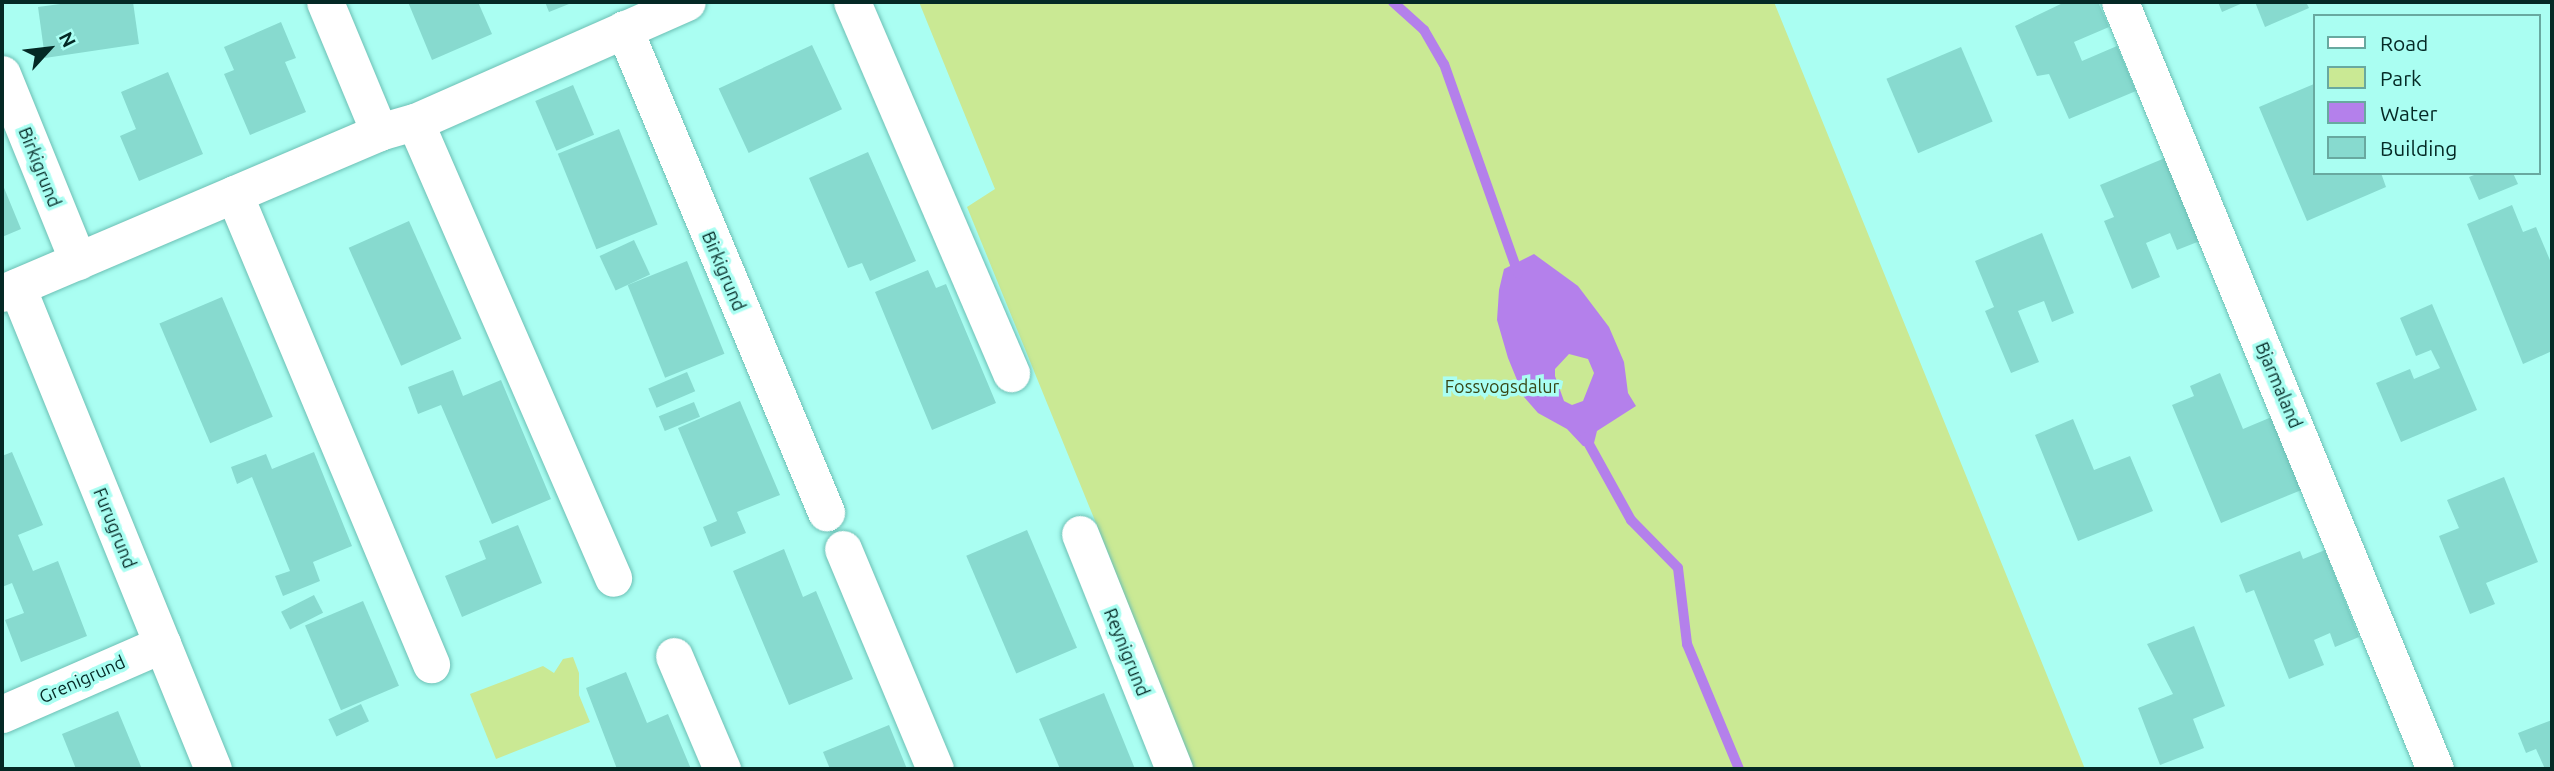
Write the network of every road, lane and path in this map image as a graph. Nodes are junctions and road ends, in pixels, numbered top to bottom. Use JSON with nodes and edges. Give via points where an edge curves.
{"nodes":[{"id":1,"x":325,"y":2,"type":"edge"},
{"id":2,"x":852,"y":2,"type":"edge"},
{"id":3,"x":2120,"y":2,"type":"edge"},
{"id":4,"x":674,"y":4,"type":"edge"},
{"id":5,"x":624,"y":29,"type":"junction"},
{"id":6,"x":2,"y":74,"type":"edge"},
{"id":7,"x":415,"y":122,"type":"junction"},
{"id":8,"x":379,"y":132,"type":"junction"},
{"id":9,"x":234,"y":194,"type":"junction"},
{"id":10,"x":78,"y":261,"type":"junction"},
{"id":11,"x":9,"y":290,"type":"edge"},
{"id":12,"x":1011,"y":373,"type":"dead end"},
{"id":13,"x":826,"y":512,"type":"dead end"},
{"id":14,"x":1080,"y":534,"type":"dead end"},
{"id":15,"x":843,"y":549,"type":"dead end"},
{"id":16,"x":613,"y":578,"type":"dead end"},
{"id":17,"x":162,"y":644,"type":"junction"},
{"id":18,"x":674,"y":656,"type":"dead end"},
{"id":19,"x":431,"y":664,"type":"dead end"},
{"id":20,"x":2,"y":714,"type":"edge"},
{"id":21,"x":213,"y":769,"type":"edge"},
{"id":22,"x":722,"y":769,"type":"edge"},
{"id":23,"x":935,"y":769,"type":"edge"},
{"id":24,"x":1174,"y":769,"type":"edge"},
{"id":25,"x":2435,"y":769,"type":"edge"}],
"edges":[{"from":1,"to":8,"type":"street"},
{"from":2,"to":12,"type":"street"},
{"from":3,"to":25,"type":"street","name":"Bjarmaland"},
{"from":4,"to":5,"type":"street"},
{"from":5,"to":7,"type":"street"},
{"from":5,"to":13,"type":"street","name":"Birkigrund"},
{"from":6,"to":10,"type":"street","name":"Birkigrund"},
{"from":7,"to":8,"type":"street"},
{"from":7,"to":16,"type":"street"},
{"from":8,"to":9,"type":"street"},
{"from":9,"to":10,"type":"street"},
{"from":9,"to":19,"type":"street"},
{"from":10,"to":11,"type":"street"},
{"from":11,"to":17,"type":"street","name":"Furugrund"},
{"from":14,"to":24,"type":"street","name":"Reynigrund"},
{"from":15,"to":23,"type":"street"},
{"from":17,"to":20,"type":"street","name":"Grenigrund"},
{"from":17,"to":21,"type":"street","name":"Furugrund"},
{"from":18,"to":22,"type":"street"}]}
